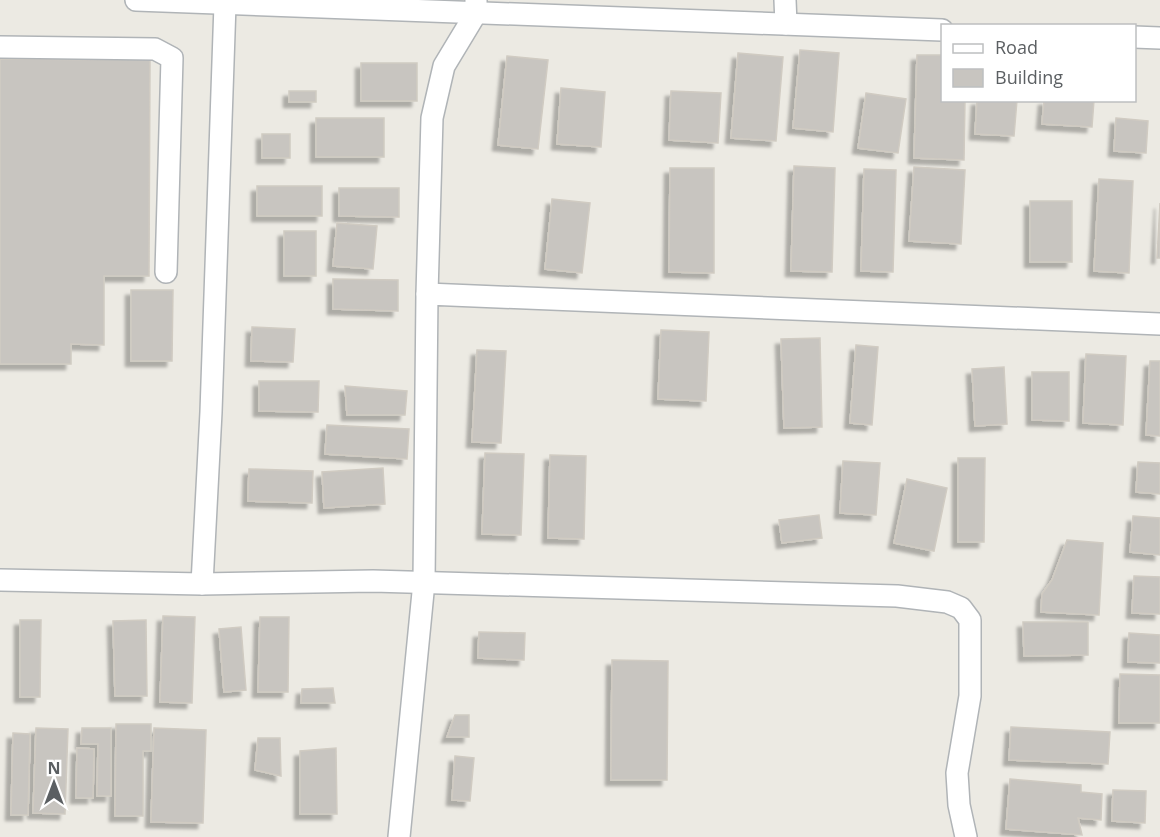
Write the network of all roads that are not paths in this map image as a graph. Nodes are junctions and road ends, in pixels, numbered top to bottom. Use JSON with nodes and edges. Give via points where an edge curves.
{"nodes":[{"id":1,"x":136,"y":0,"type":"edge"},
{"id":2,"x":785,"y":0,"type":"edge"},
{"id":3,"x":225,"y":4,"type":"junction"},
{"id":4,"x":476,"y":6,"type":"edge"},
{"id":5,"x":786,"y":24,"type":"junction"},
{"id":6,"x":941,"y":30,"type":"edge"},
{"id":7,"x":1136,"y":37,"type":"edge"},
{"id":8,"x":1160,"y":38,"type":"edge"},
{"id":9,"x":0,"y":47,"type":"edge"},
{"id":10,"x":166,"y":272,"type":"dead end"},
{"id":11,"x":427,"y":294,"type":"junction"},
{"id":12,"x":1160,"y":324,"type":"edge"},
{"id":13,"x":0,"y":579,"type":"edge"},
{"id":14,"x":424,"y":582,"type":"junction"},
{"id":15,"x":202,"y":584,"type":"junction"},
{"id":16,"x":399,"y":837,"type":"edge"},
{"id":17,"x":966,"y":837,"type":"edge"}],
"edges":[{"from":1,"to":3,"type":"street"},
{"from":2,"to":5,"type":"street"},
{"from":3,"to":4,"type":"street"},
{"from":3,"to":15,"type":"street"},
{"from":4,"to":5,"type":"street"},
{"from":4,"to":11,"type":"street","via":[[444,66],[432,118]]},
{"from":5,"to":6,"type":"street"},
{"from":7,"to":8,"type":"street"},
{"from":9,"to":10,"type":"street","via":[[155,49],[172,58]]},
{"from":11,"to":12,"type":"street"},
{"from":11,"to":14,"type":"street"},
{"from":13,"to":15,"type":"street"},
{"from":14,"to":15,"type":"street"},
{"from":14,"to":16,"type":"street"},
{"from":14,"to":17,"type":"street","via":[[897,596],[947,602],[961,608],[970,620],[970,696],[957,773]]}]}
